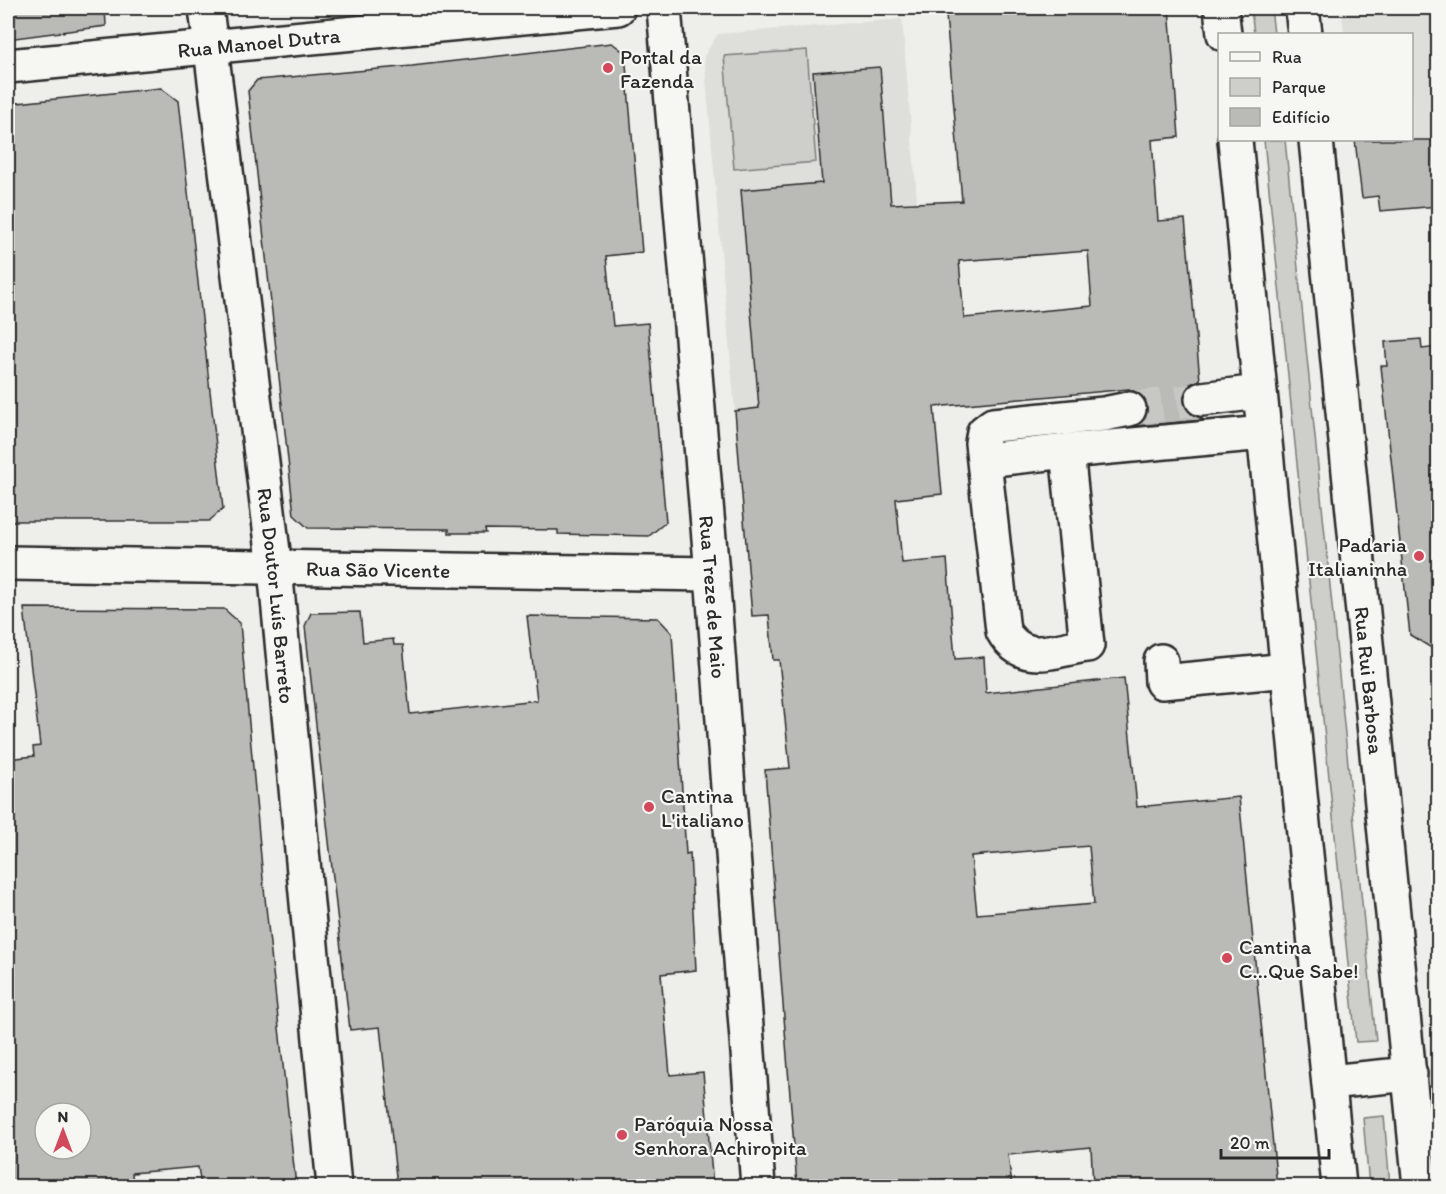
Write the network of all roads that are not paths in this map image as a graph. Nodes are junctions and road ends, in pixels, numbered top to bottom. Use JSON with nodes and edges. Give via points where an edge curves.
{"nodes":[{"id":1,"x":206,"y":8,"type":"edge"},
{"id":2,"x":618,"y":8,"type":"edge"},
{"id":3,"x":664,"y":8,"type":"edge"},
{"id":4,"x":1221,"y":8,"type":"edge"},
{"id":5,"x":1302,"y":8,"type":"edge"},
{"id":6,"x":1224,"y":33,"type":"edge"},
{"id":7,"x":1305,"y":33,"type":"edge"},
{"id":8,"x":210,"y":47,"type":"junction"},
{"id":9,"x":8,"y":66,"type":"edge"},
{"id":10,"x":1234,"y":141,"type":"edge"},
{"id":11,"x":1316,"y":141,"type":"edge"},
{"id":12,"x":1259,"y":392,"type":"junction"},
{"id":13,"x":1202,"y":399,"type":"tunnel mouth"},
{"id":14,"x":1129,"y":409,"type":"tunnel mouth"},
{"id":15,"x":1264,"y":433,"type":"junction"},
{"id":16,"x":1067,"y":450,"type":"junction"},
{"id":17,"x":985,"y":460,"type":"junction"},
{"id":18,"x":8,"y":563,"type":"edge"},
{"id":19,"x":275,"y":568,"type":"junction"},
{"id":20,"x":712,"y":574,"type":"junction"},
{"id":21,"x":1161,"y":662,"type":"dead end"},
{"id":22,"x":1288,"y":670,"type":"junction"},
{"id":23,"x":1410,"y":1074,"type":"junction"},
{"id":24,"x":1329,"y":1082,"type":"junction"},
{"id":25,"x":334,"y":1186,"type":"edge"},
{"id":26,"x":758,"y":1186,"type":"edge"},
{"id":27,"x":1339,"y":1186,"type":"edge"},
{"id":28,"x":1420,"y":1186,"type":"edge"}],
"edges":[{"from":1,"to":8,"type":"street","name":"Rua Doutor Luís Barreto"},
{"from":2,"to":8,"type":"street","name":"Rua Manoel Dutra"},
{"from":3,"to":20,"type":"street","name":"Rua Treze de Maio"},
{"from":4,"to":6,"type":"street"},
{"from":5,"to":7,"type":"street"},
{"from":8,"to":9,"type":"street","name":"Rua Manoel Dutra"},
{"from":8,"to":19,"type":"street","name":"Rua Doutor Luís Barreto"},
{"from":10,"to":12,"type":"street"},
{"from":11,"to":23,"type":"street","name":"Rua Rui Barbosa"},
{"from":12,"to":13,"type":"street"},
{"from":12,"to":15,"type":"street"},
{"from":14,"to":17,"type":"street","via":[[993,425],[984,432]]},
{"from":15,"to":16,"type":"street"},
{"from":15,"to":22,"type":"street"},
{"from":16,"to":17,"type":"street"},
{"from":16,"to":17,"type":"street","via":[[1087,645],[1026,654],[1012,646],[1004,631]]},
{"from":18,"to":19,"type":"street","name":"Rua São Vicente"},
{"from":19,"to":20,"type":"street","name":"Rua São Vicente"},
{"from":19,"to":25,"type":"street","name":"Rua Doutor Luís Barreto"},
{"from":20,"to":26,"type":"street","name":"Rua Treze de Maio"},
{"from":21,"to":22,"type":"street","via":[[1162,682]]},
{"from":22,"to":24,"type":"street"},
{"from":23,"to":24,"type":"street"},
{"from":23,"to":28,"type":"street","name":"Rua Rui Barbosa"},
{"from":24,"to":27,"type":"street"}]}
